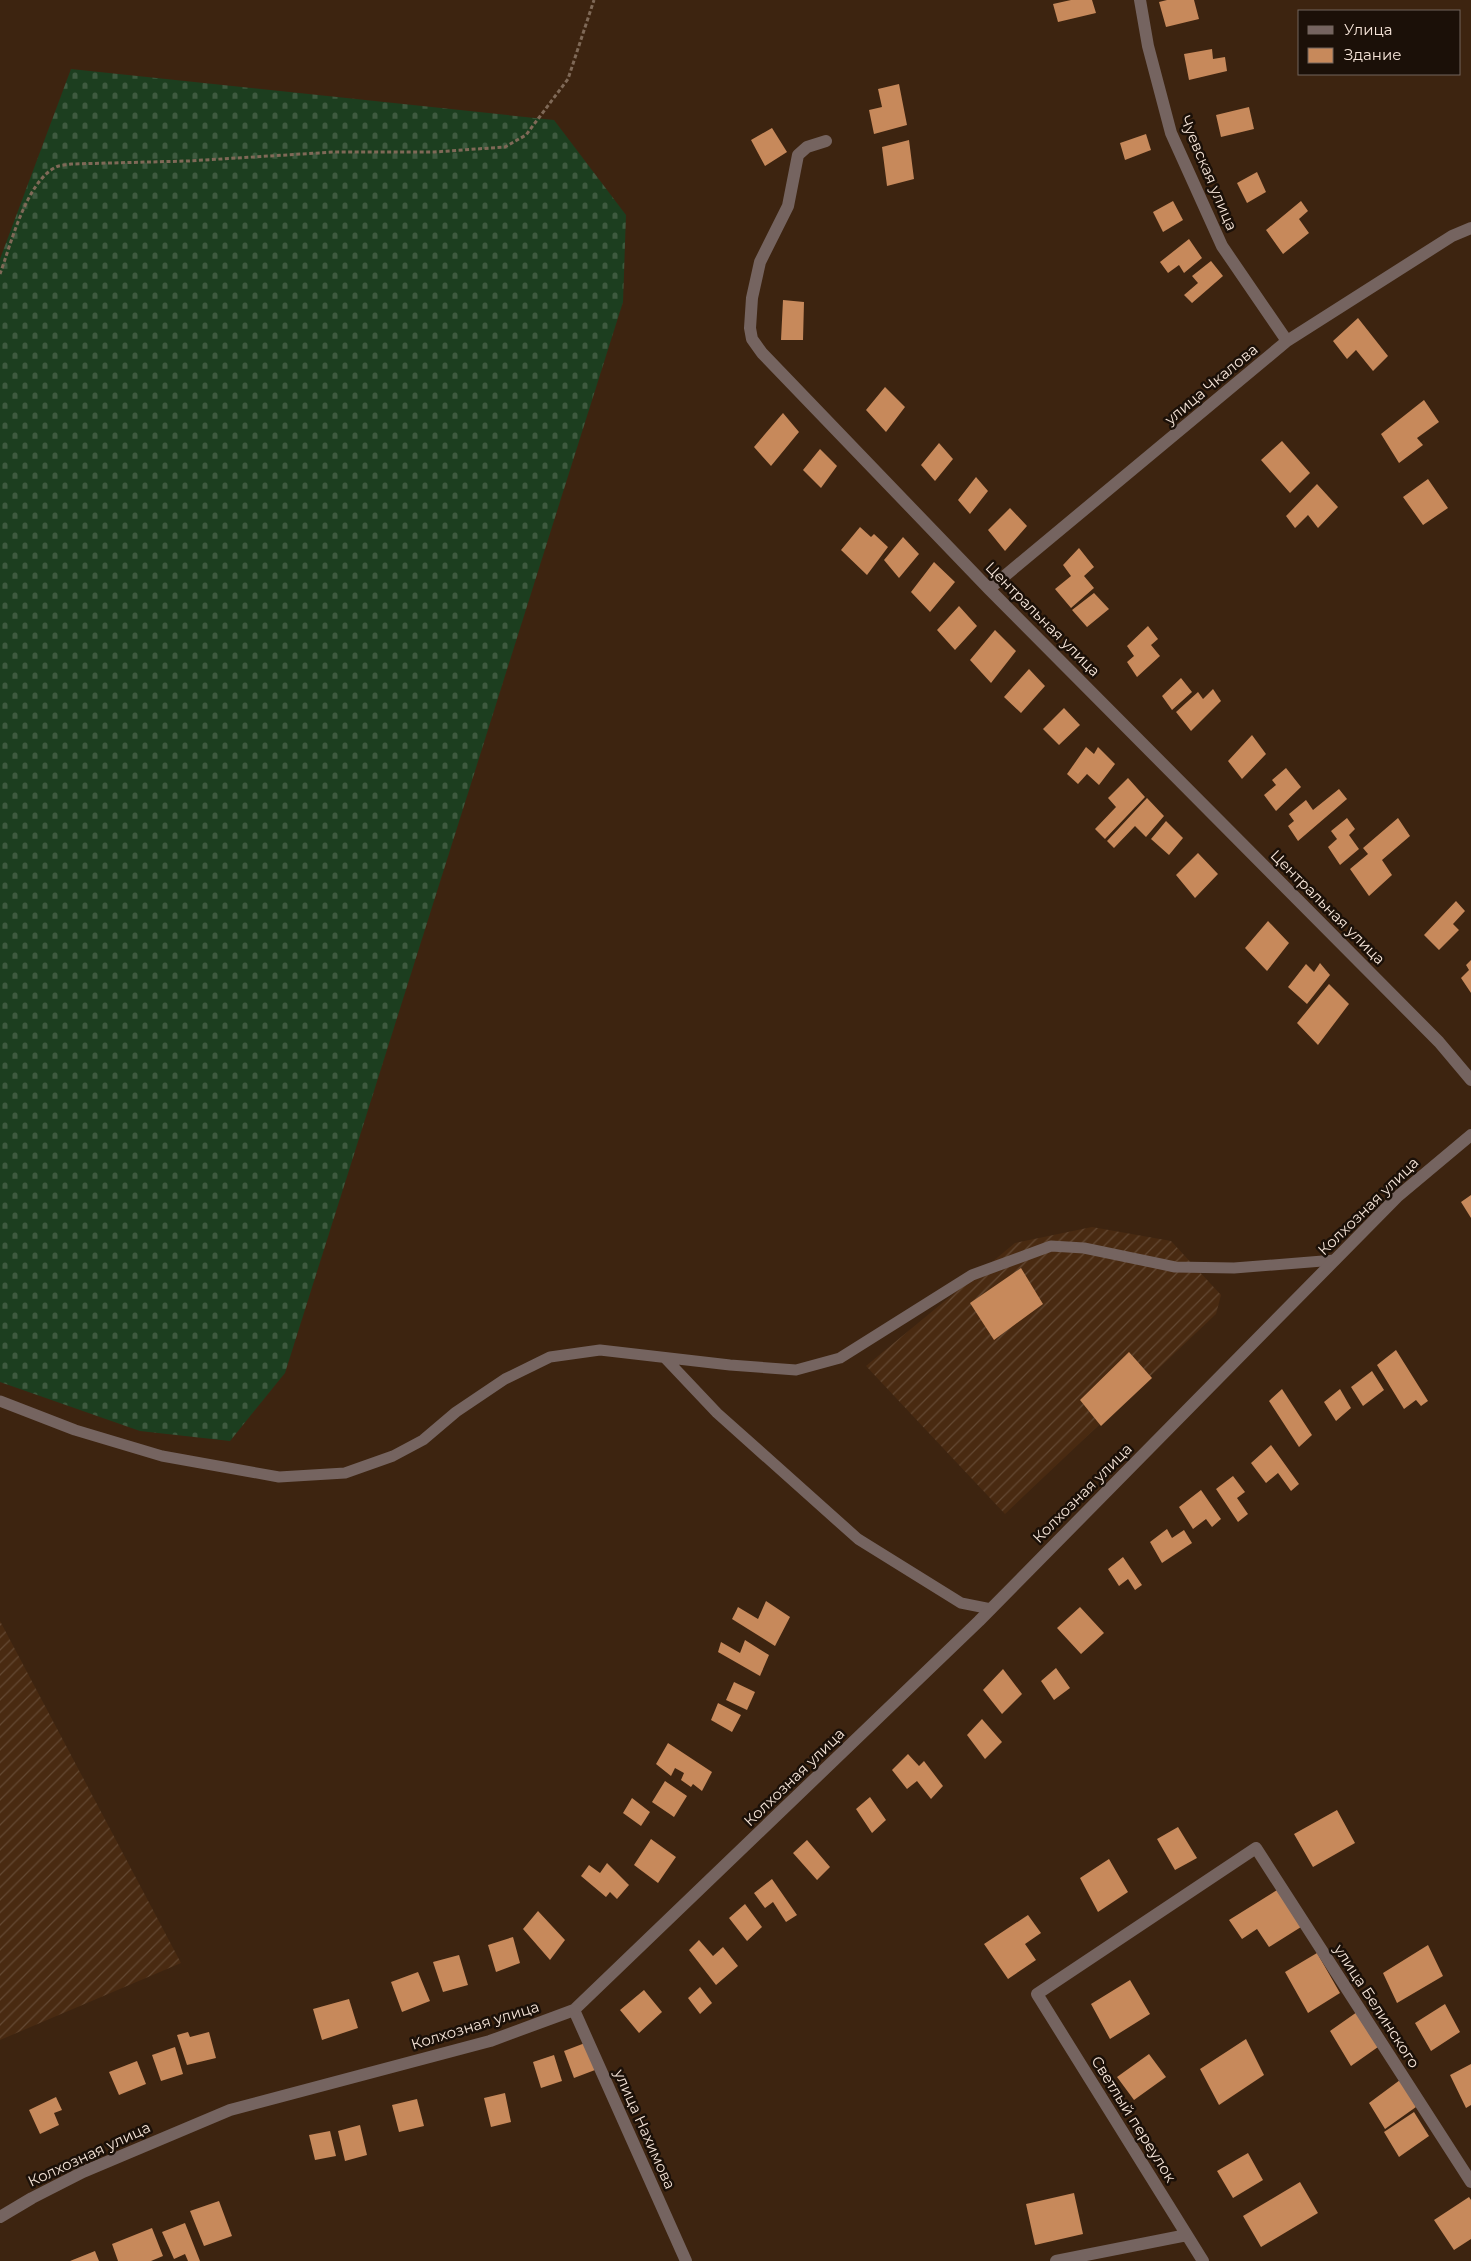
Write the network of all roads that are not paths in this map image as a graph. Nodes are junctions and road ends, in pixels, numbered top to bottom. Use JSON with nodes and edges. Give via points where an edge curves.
{"nodes":[{"id":1,"x":1140,"y":0,"type":"edge"},
{"id":2,"x":826,"y":141,"type":"dead end"},
{"id":3,"x":1471,"y":228,"type":"edge"},
{"id":4,"x":1287,"y":341,"type":"junction"},
{"id":5,"x":989,"y":589,"type":"junction"},
{"id":6,"x":1471,"y":1080,"type":"edge"},
{"id":7,"x":1471,"y":1135,"type":"edge"},
{"id":8,"x":1335,"y":1260,"type":"junction"},
{"id":9,"x":665,"y":1358,"type":"junction"},
{"id":10,"x":0,"y":1401,"type":"edge"},
{"id":11,"x":991,"y":1608,"type":"junction"},
{"id":12,"x":1037,"y":1994,"type":"joint"},
{"id":13,"x":574,"y":2010,"type":"junction"},
{"id":14,"x":1471,"y":2182,"type":"edge"},
{"id":15,"x":0,"y":2217,"type":"edge"},
{"id":16,"x":1187,"y":2235,"type":"junction"},
{"id":17,"x":686,"y":2261,"type":"edge"},
{"id":18,"x":1056,"y":2261,"type":"edge"},
{"id":19,"x":1203,"y":2261,"type":"edge"}],
"edges":[{"from":1,"to":4,"type":"street","name":"Чуевская улица","via":[[1148,46],[1171,133],[1222,246]]},
{"from":2,"to":5,"type":"street","name":"Центральная улица","via":[[807,147],[798,155],[788,206],[760,262],[750,316],[752,339],[762,354]]},
{"from":3,"to":4,"type":"street","name":"улица Чкалова","via":[[1452,236]]},
{"from":4,"to":5,"type":"street","name":"улица Чкалова"},
{"from":5,"to":6,"type":"street","name":"Центральная улица","via":[[1439,1042]]},
{"from":7,"to":8,"type":"street","name":"Колхозная улица","via":[[1397,1197]]},
{"from":8,"to":9,"type":"lane","via":[[1234,1268],[1175,1267],[1084,1248],[1051,1246],[972,1275],[840,1358],[796,1370]]},
{"from":8,"to":11,"type":"street","name":"Колхозная улица"},
{"from":9,"to":10,"type":"lane","via":[[600,1350],[550,1357],[505,1379],[456,1412],[423,1440],[393,1456],[345,1473],[279,1478],[162,1456],[75,1430]]},
{"from":9,"to":11,"type":"lane","via":[[717,1413],[858,1539],[961,1603]]},
{"from":11,"to":13,"type":"street","name":"Колхозная улица"},
{"from":12,"to":14,"type":"street","name":"улица Белинского","via":[[1256,1848]]},
{"from":12,"to":16,"type":"street","name":"Светлый переулок"},
{"from":13,"to":15,"type":"street","name":"Колхозная улица","via":[[490,2040],[230,2110],[84,2172]]},
{"from":13,"to":17,"type":"street","name":"улица Нахимова"},
{"from":16,"to":18,"type":"street"},
{"from":16,"to":19,"type":"street","name":"Светлый переулок"}]}
